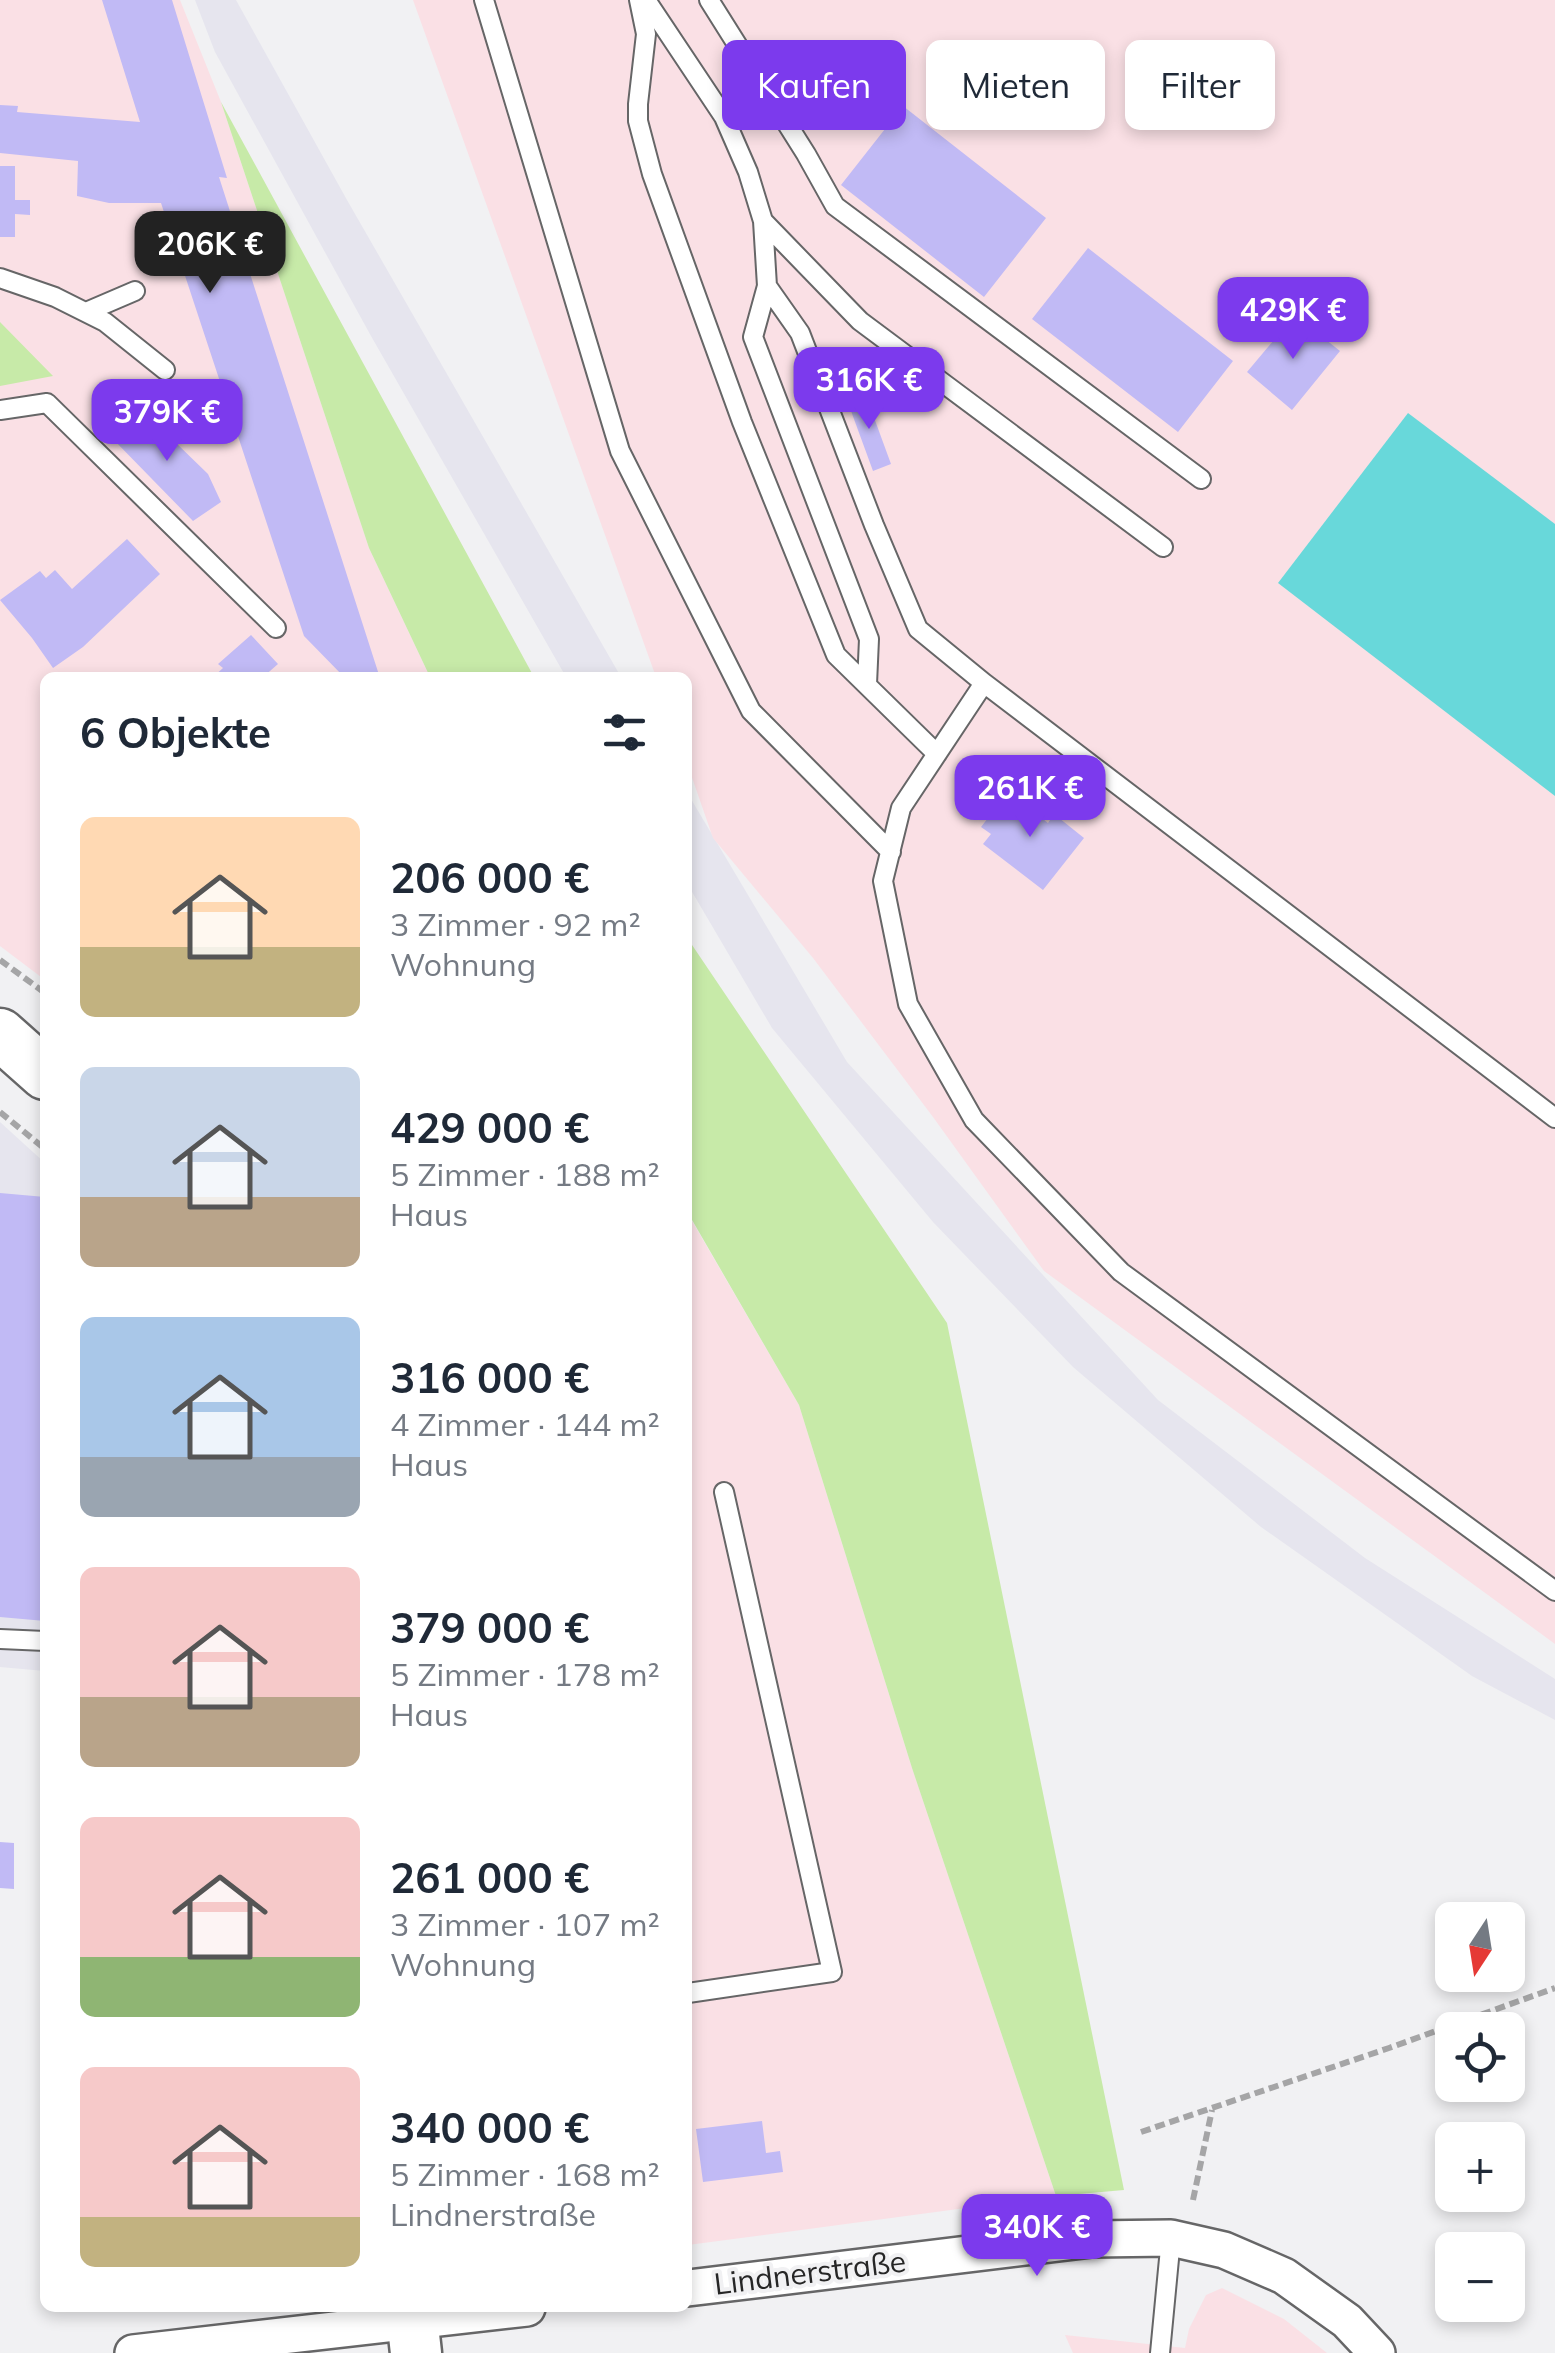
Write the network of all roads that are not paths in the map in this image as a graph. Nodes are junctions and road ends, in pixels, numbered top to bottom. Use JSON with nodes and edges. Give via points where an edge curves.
{"nodes":[{"id":1,"x":484,"y":0,"type":"edge"},
{"id":2,"x":642,"y":0,"type":"edge"},
{"id":3,"x":709,"y":0,"type":"edge"},
{"id":4,"x":764,"y":220,"type":"junction"},
{"id":5,"x":0,"y":278,"type":"edge"},
{"id":6,"x":768,"y":286,"type":"junction"},
{"id":7,"x":135,"y":292,"type":"dead end"},
{"id":8,"x":86,"y":312,"type":"junction"},
{"id":9,"x":164,"y":370,"type":"dead end"},
{"id":10,"x":0,"y":410,"type":"edge"},
{"id":11,"x":1201,"y":479,"type":"dead end"},
{"id":12,"x":1163,"y":547,"type":"dead end"},
{"id":13,"x":276,"y":628,"type":"dead end"},
{"id":14,"x":867,"y":684,"type":"junction"},
{"id":15,"x":984,"y":684,"type":"junction"},
{"id":16,"x":937,"y":754,"type":"junction"},
{"id":17,"x":891,"y":852,"type":"junction"},
{"id":18,"x":1,"y":1037,"type":"edge"},
{"id":19,"x":40,"y":1070,"type":"edge"},
{"id":20,"x":1555,"y":1118,"type":"edge"},
{"id":21,"x":724,"y":1492,"type":"dead end"},
{"id":22,"x":1555,"y":1592,"type":"edge"},
{"id":23,"x":0,"y":1639,"type":"edge"},
{"id":24,"x":40,"y":1641,"type":"edge"},
{"id":25,"x":692,"y":1992,"type":"edge"},
{"id":26,"x":1171,"y":2238,"type":"junction"},
{"id":27,"x":692,"y":2288,"type":"edge"},
{"id":28,"x":503,"y":2312,"type":"edge"},
{"id":29,"x":413,"y":2327,"type":"edge"},
{"id":30,"x":133,"y":2353,"type":"edge"},
{"id":31,"x":1160,"y":2353,"type":"edge"},
{"id":32,"x":1377,"y":2353,"type":"edge"}],
"edges":[{"from":1,"to":17,"type":"lane","via":[[620,451],[751,711]]},
{"from":2,"to":4,"type":"lane","via":[[724,116]]},
{"from":2,"to":14,"type":"lane","via":[[646,34],[638,121],[652,174],[836,655]]},
{"from":3,"to":11,"type":"lane","via":[[835,206]]},
{"from":4,"to":6,"type":"lane"},
{"from":4,"to":12,"type":"lane","via":[[860,320]]},
{"from":5,"to":8,"type":"lane"},
{"from":6,"to":14,"type":"lane","via":[[753,337],[870,640]]},
{"from":6,"to":15,"type":"lane","via":[[800,333],[918,629]]},
{"from":7,"to":8,"type":"lane"},
{"from":8,"to":9,"type":"lane"},
{"from":10,"to":13,"type":"lane","via":[[47,402]]},
{"from":14,"to":16,"type":"lane"},
{"from":15,"to":16,"type":"lane"},
{"from":15,"to":20,"type":"lane"},
{"from":16,"to":17,"type":"lane","via":[[902,808]]},
{"from":17,"to":22,"type":"lane","via":[[884,880],[908,1004],[974,1120],[1121,1272]]},
{"from":18,"to":19,"type":"street"},
{"from":21,"to":25,"type":"lane","via":[[832,1972]]},
{"from":23,"to":24,"type":"lane"},
{"from":26,"to":27,"type":"street","name":"Lindnerstraße","via":[[1092,2239]]},
{"from":26,"to":31,"type":"lane"},
{"from":26,"to":32,"type":"street","name":"Lindnerstraße","via":[[1224,2250],[1284,2276],[1348,2322]]},
{"from":28,"to":29,"type":"street"},
{"from":29,"to":30,"type":"street"}]}
